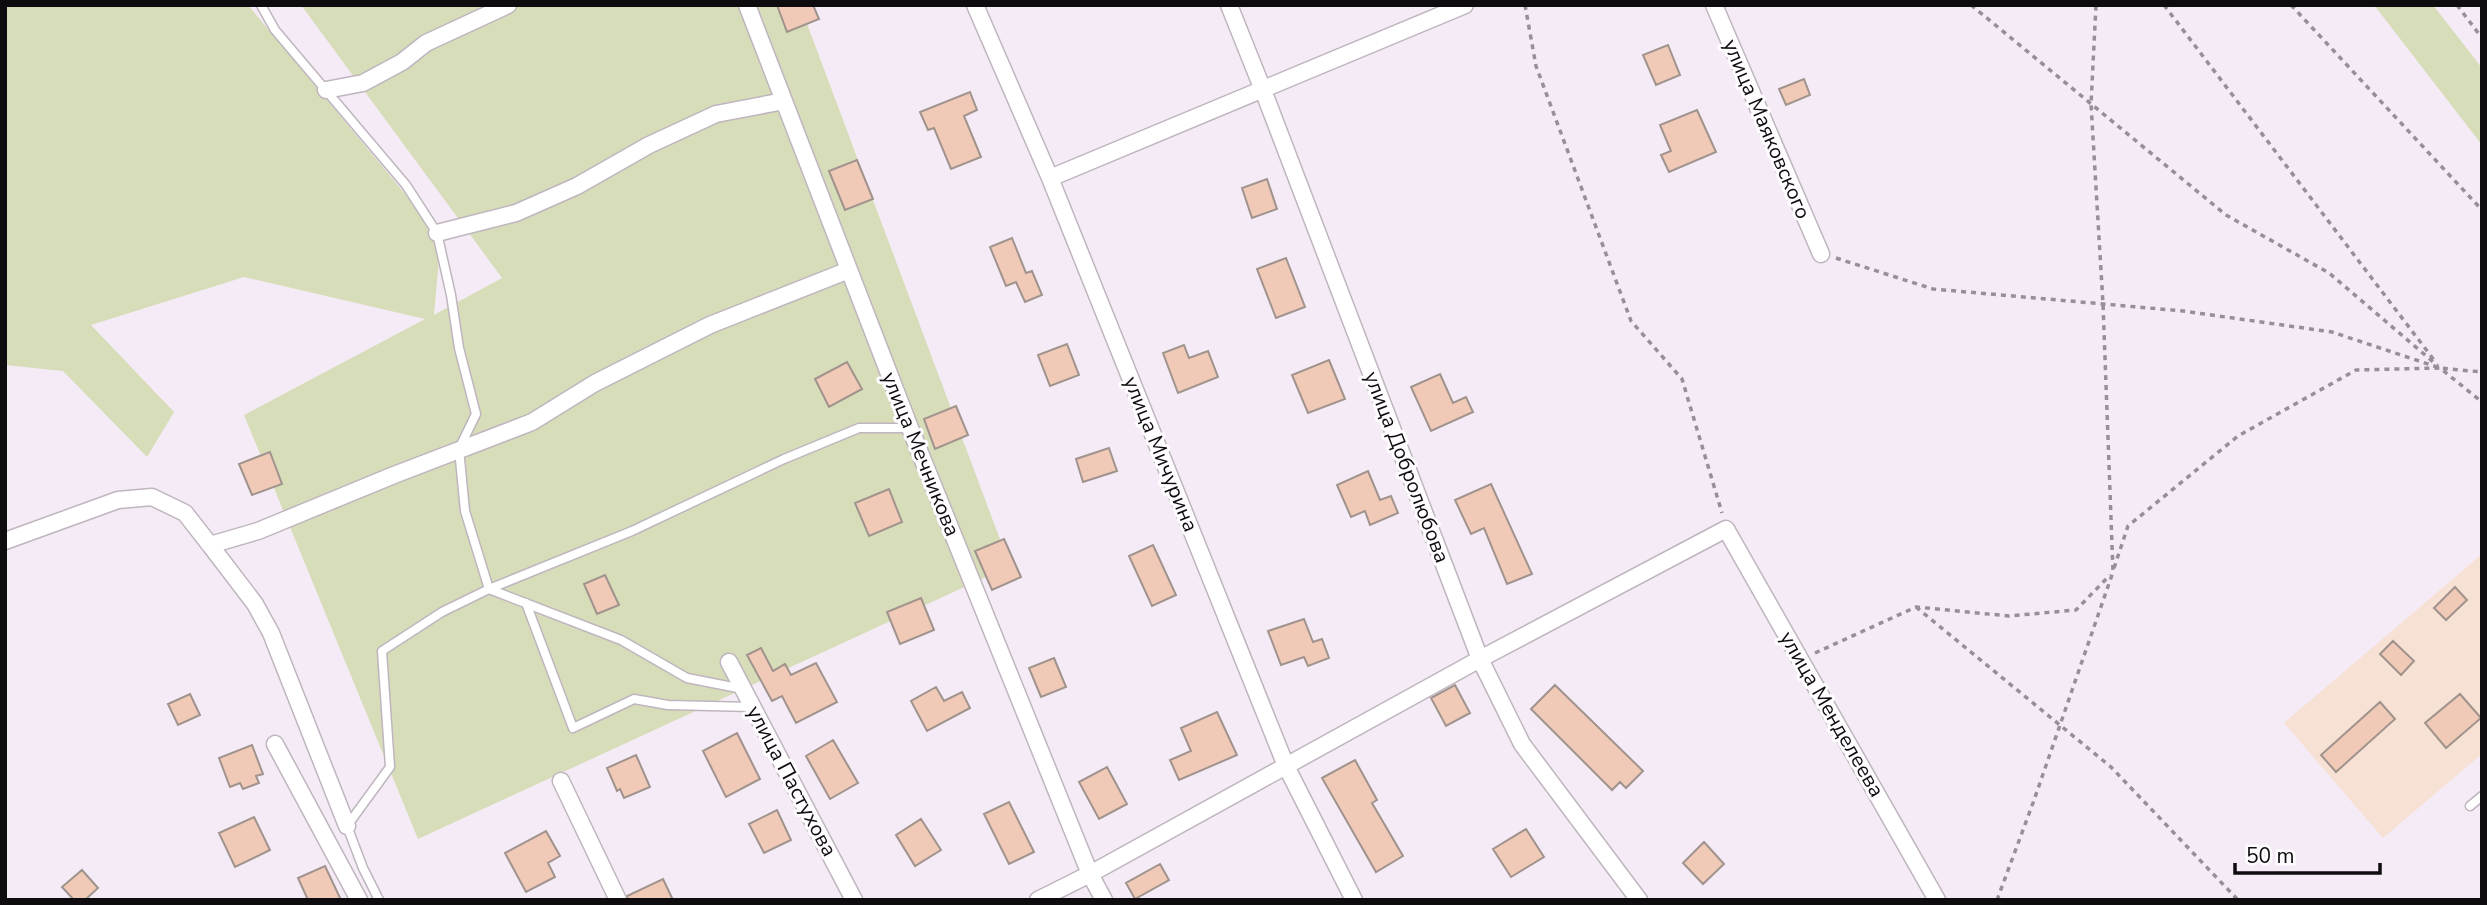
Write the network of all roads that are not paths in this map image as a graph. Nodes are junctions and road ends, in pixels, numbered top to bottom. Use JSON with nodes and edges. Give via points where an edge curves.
{"nodes":[{"id":1,"x":261,"y":5,"type":"edge"},
{"id":2,"x":508,"y":5,"type":"edge"},
{"id":3,"x":747,"y":5,"type":"edge"},
{"id":4,"x":975,"y":5,"type":"edge"},
{"id":5,"x":1229,"y":5,"type":"edge"},
{"id":6,"x":1465,"y":5,"type":"edge"},
{"id":7,"x":1714,"y":5,"type":"edge"},
{"id":8,"x":326,"y":90,"type":"junction"},
{"id":9,"x":1263,"y":90,"type":"junction"},
{"id":10,"x":784,"y":101,"type":"junction"},
{"id":11,"x":1050,"y":178,"type":"junction"},
{"id":12,"x":437,"y":233,"type":"junction"},
{"id":13,"x":1821,"y":254,"type":"road end"},
{"id":14,"x":849,"y":270,"type":"junction"},
{"id":15,"x":910,"y":428,"type":"junction"},
{"id":16,"x":459,"y":449,"type":"junction"},
{"id":17,"x":5,"y":541,"type":"edge"},
{"id":18,"x":210,"y":545,"type":"junction"},
{"id":19,"x":489,"y":589,"type":"junction"},
{"id":20,"x":526,"y":603,"type":"junction"},
{"id":21,"x":1480,"y":659,"type":"junction"},
{"id":22,"x":729,"y":662,"type":"dead end"},
{"id":23,"x":743,"y":689,"type":"junction"},
{"id":24,"x":752,"y":706,"type":"junction"},
{"id":25,"x":275,"y":744,"type":"dead end"},
{"id":26,"x":1286,"y":766,"type":"junction"},
{"id":27,"x":561,"y":781,"type":"dead end"},
{"id":28,"x":2482,"y":796,"type":"edge"},
{"id":29,"x":2470,"y":806,"type":"dead end"},
{"id":30,"x":347,"y":826,"type":"junction"},
{"id":31,"x":1090,"y":874,"type":"junction"},
{"id":32,"x":359,"y":900,"type":"edge"},
{"id":33,"x":379,"y":900,"type":"edge"},
{"id":34,"x":618,"y":900,"type":"edge"},
{"id":35,"x":854,"y":900,"type":"edge"},
{"id":36,"x":1038,"y":900,"type":"edge"},
{"id":37,"x":1104,"y":900,"type":"edge"},
{"id":38,"x":1354,"y":900,"type":"edge"},
{"id":39,"x":1639,"y":900,"type":"edge"},
{"id":40,"x":1937,"y":900,"type":"edge"}],
"edges":[{"from":1,"to":8,"type":"lane","via":[[275,30]]},
{"from":2,"to":8,"type":"street","via":[[426,44],[363,83]]},
{"from":3,"to":10,"type":"street","name":"улица Мечникова"},
{"from":4,"to":11,"type":"street","name":"улица Мичурина"},
{"from":5,"to":9,"type":"street","name":"улица Добролюбова"},
{"from":6,"to":9,"type":"street"},
{"from":7,"to":13,"type":"street","name":"улица Маяковского"},
{"from":8,"to":12,"type":"lane","via":[[406,185]]},
{"from":9,"to":11,"type":"street"},
{"from":9,"to":21,"type":"street","name":"улица Добролюбова"},
{"from":10,"to":12,"type":"street","via":[[716,114],[516,213]]},
{"from":10,"to":14,"type":"street","name":"улица Мечникова"},
{"from":11,"to":26,"type":"street","name":"улица Мичурина"},
{"from":12,"to":16,"type":"lane","via":[[476,414]]},
{"from":14,"to":15,"type":"street","name":"улица Мечникова"},
{"from":14,"to":16,"type":"street","via":[[710,325],[595,383],[531,422]]},
{"from":15,"to":19,"type":"lane","via":[[859,428],[632,531]]},
{"from":15,"to":31,"type":"street","name":"улица Мечникова"},
{"from":16,"to":18,"type":"street","via":[[258,531]]},
{"from":16,"to":19,"type":"lane","via":[[465,511]]},
{"from":17,"to":18,"type":"street","via":[[118,500],[152,497],[185,513]]},
{"from":18,"to":30,"type":"street","via":[[271,633]]},
{"from":19,"to":20,"type":"lane"},
{"from":19,"to":30,"type":"lane","via":[[442,612],[382,651],[390,767]]},
{"from":20,"to":23,"type":"lane","via":[[621,640],[687,678]]},
{"from":20,"to":24,"type":"lane","via":[[573,728],[634,699],[668,705]]},
{"from":21,"to":26,"type":"street"},
{"from":21,"to":39,"type":"street","name":"улица Добролюбова","via":[[1522,744]]},
{"from":21,"to":40,"type":"street","name":"улица Менделеева","via":[[1726,529]]},
{"from":22,"to":23,"type":"street","name":"улица Пастухова"},
{"from":23,"to":24,"type":"street","name":"улица Пастухова"},
{"from":24,"to":35,"type":"street","name":"улица Пастухова"},
{"from":25,"to":32,"type":"street"},
{"from":26,"to":31,"type":"street"},
{"from":26,"to":38,"type":"street","name":"улица Мичурина"},
{"from":27,"to":34,"type":"street"},
{"from":28,"to":29,"type":"lane"},
{"from":30,"to":33,"type":"lane"},
{"from":31,"to":36,"type":"street"},
{"from":31,"to":37,"type":"street","name":"улица Мечникова"}]}
